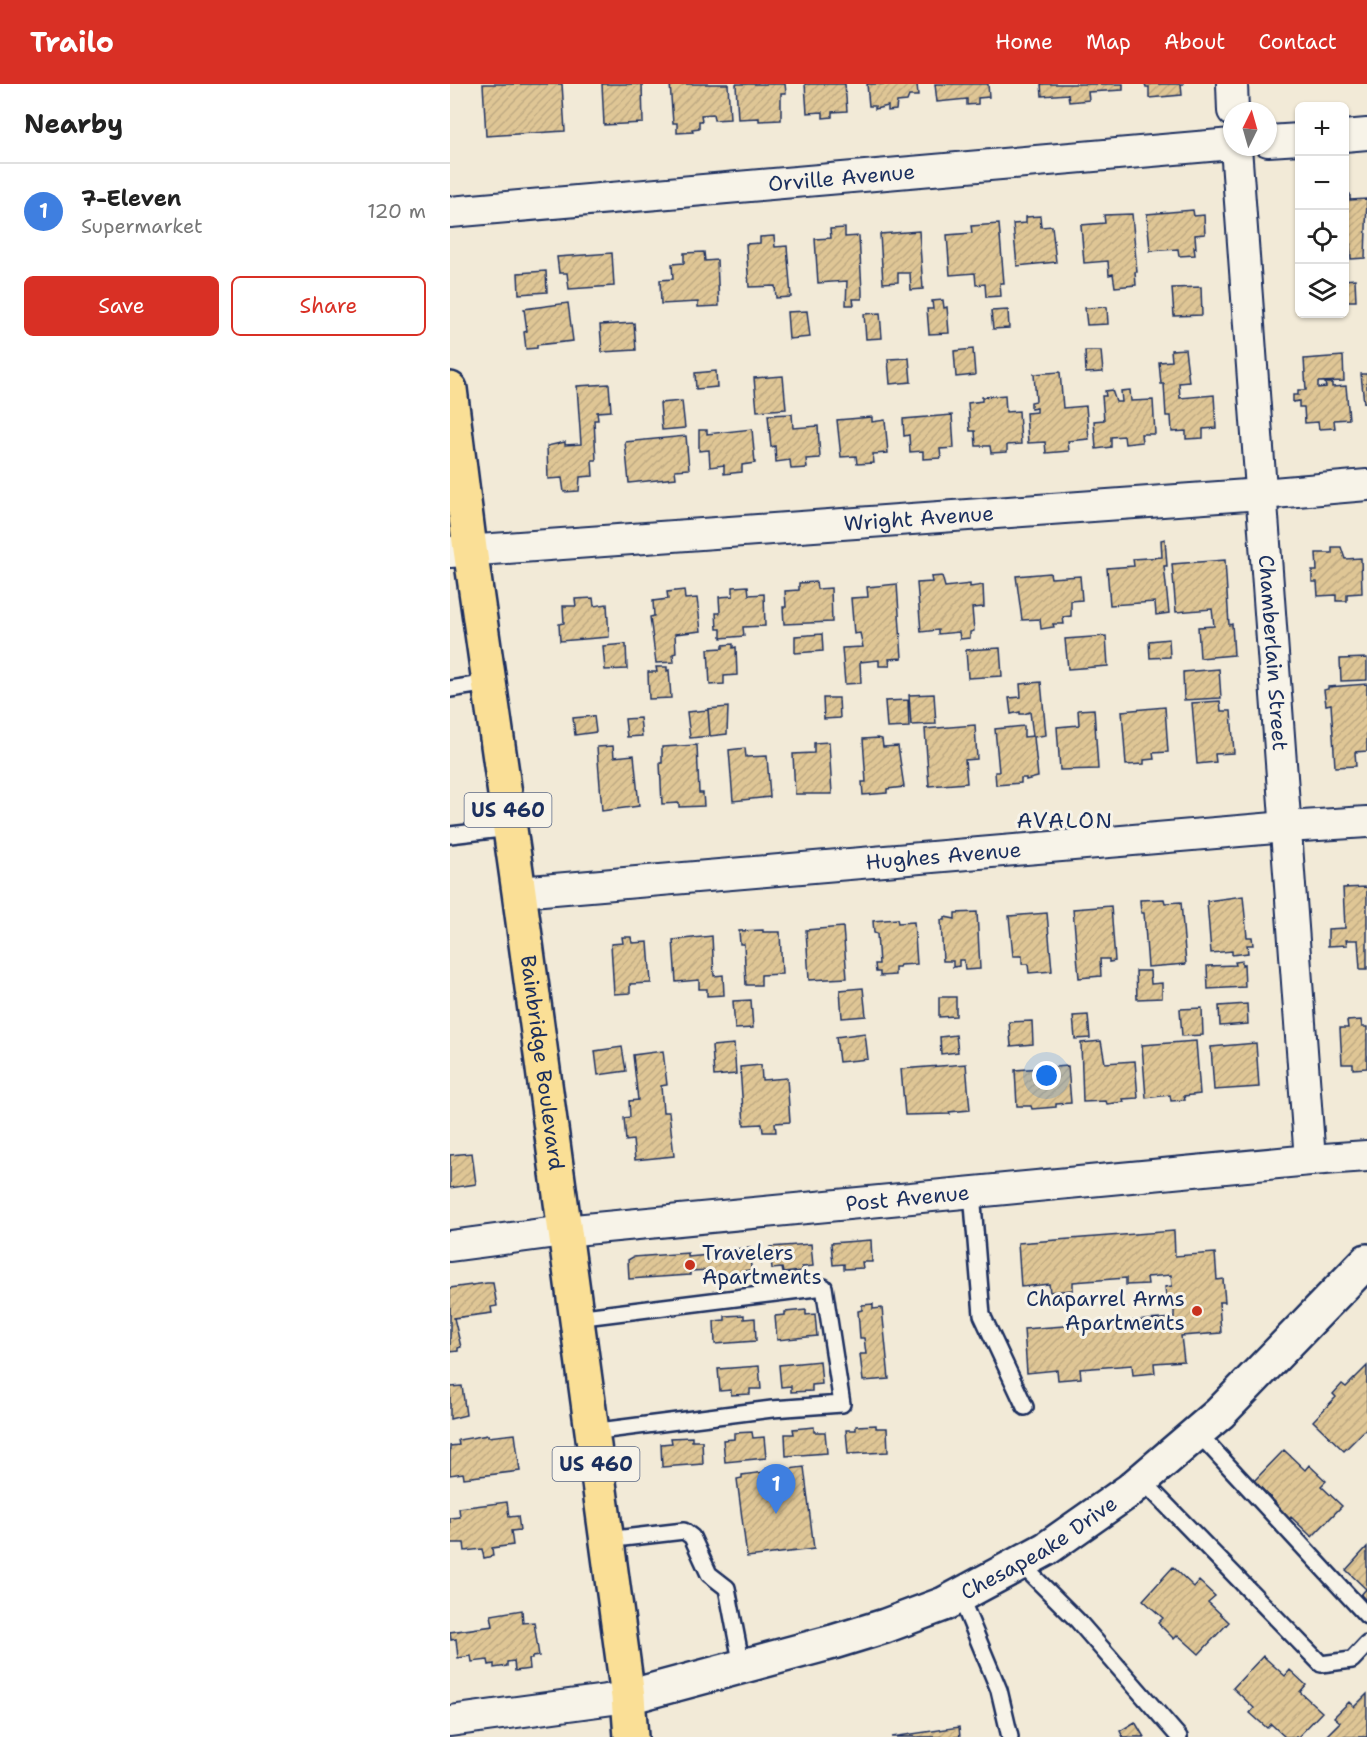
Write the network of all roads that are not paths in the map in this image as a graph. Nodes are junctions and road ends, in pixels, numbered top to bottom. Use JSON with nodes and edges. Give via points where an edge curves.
{"nodes":[{"id":1,"x":1232,"y":84,"type":"edge"},
{"id":2,"x":1233,"y":102,"type":"edge"},
{"id":3,"x":1367,"y":134,"type":"edge"},
{"id":4,"x":1349,"y":136,"type":"edge"},
{"id":5,"x":1295,"y":139,"type":"edge"},
{"id":6,"x":1277,"y":140,"type":"edge"},
{"id":7,"x":1223,"y":145,"type":"edge"},
{"id":8,"x":1237,"y":156,"type":"edge"},
{"id":9,"x":450,"y":212,"type":"edge"},
{"id":10,"x":450,"y":389,"type":"edge"},
{"id":11,"x":1367,"y":485,"type":"edge"},
{"id":12,"x":1261,"y":494,"type":"junction"},
{"id":13,"x":460,"y":551,"type":"edge"},
{"id":14,"x":489,"y":683,"type":"junction"},
{"id":15,"x":450,"y":689,"type":"edge"},
{"id":16,"x":1367,"y":822,"type":"edge"},
{"id":17,"x":1286,"y":827,"type":"junction"},
{"id":18,"x":510,"y":828,"type":"junction"},
{"id":19,"x":450,"y":835,"type":"edge"},
{"id":20,"x":519,"y":892,"type":"junction"},
{"id":21,"x":1367,"y":1156,"type":"edge"},
{"id":22,"x":1310,"y":1160,"type":"junction"},
{"id":23,"x":972,"y":1192,"type":"junction"},
{"id":24,"x":564,"y":1231,"type":"junction"},
{"id":25,"x":450,"y":1246,"type":"edge"},
{"id":26,"x":1367,"y":1261,"type":"edge"},
{"id":27,"x":576,"y":1318,"type":"junction"},
{"id":28,"x":1025,"y":1407,"type":"dead end"},
{"id":29,"x":591,"y":1432,"type":"junction"},
{"id":30,"x":1197,"y":1432,"type":"junction"},
{"id":31,"x":1142,"y":1480,"type":"junction"},
{"id":32,"x":606,"y":1540,"type":"junction"},
{"id":33,"x":1021,"y":1564,"type":"junction"},
{"id":34,"x":960,"y":1596,"type":"junction"},
{"id":35,"x":1367,"y":1616,"type":"edge"},
{"id":36,"x":1367,"y":1644,"type":"edge"},
{"id":37,"x":742,"y":1666,"type":"junction"},
{"id":38,"x":628,"y":1697,"type":"junction"},
{"id":39,"x":450,"y":1721,"type":"edge"},
{"id":40,"x":631,"y":1737,"type":"edge"},
{"id":41,"x":1010,"y":1737,"type":"edge"},
{"id":42,"x":1179,"y":1737,"type":"edge"}],
"edges":[{"from":1,"to":2,"type":"street"},
{"from":3,"to":4,"type":"street"},
{"from":5,"to":6,"type":"street"},
{"from":7,"to":9,"type":"street","name":"Orville Avenue"},
{"from":8,"to":12,"type":"street","name":"Chamberlain Street"},
{"from":10,"to":13,"type":"main road","name":"Bainbridge Boulevard","number":"US 460"},
{"from":11,"to":12,"type":"street","name":"Wright Avenue"},
{"from":12,"to":13,"type":"street","name":"Wright Avenue"},
{"from":12,"to":17,"type":"street","name":"Chamberlain Street"},
{"from":13,"to":14,"type":"main road","name":"Bainbridge Boulevard","number":"US 460"},
{"from":14,"to":15,"type":"lane"},
{"from":14,"to":18,"type":"main road","name":"Bainbridge Boulevard","number":"US 460"},
{"from":16,"to":17,"type":"street","name":"Hughes Avenue"},
{"from":17,"to":20,"type":"street","name":"Hughes Avenue"},
{"from":17,"to":22,"type":"street","name":"Chamberlain Street"},
{"from":18,"to":19,"type":"lane"},
{"from":18,"to":20,"type":"main road","name":"Bainbridge Boulevard","number":"US 460"},
{"from":20,"to":24,"type":"main road","name":"Bainbridge Boulevard","number":"US 460"},
{"from":21,"to":22,"type":"street","name":"Post Avenue"},
{"from":22,"to":23,"type":"street","name":"Post Avenue"},
{"from":23,"to":24,"type":"street","name":"Post Avenue"},
{"from":23,"to":28,"type":"lane","via":[[982,1314]]},
{"from":24,"to":25,"type":"street","name":"Post Avenue"},
{"from":24,"to":27,"type":"main road","name":"Bainbridge Boulevard","number":"US 460"},
{"from":26,"to":30,"type":"street","name":"Chesapeake Drive"},
{"from":27,"to":29,"type":"main road","name":"Bainbridge Boulevard","number":"US 460"},
{"from":27,"to":29,"type":"lane","via":[[824,1287],[842,1404]]},
{"from":29,"to":32,"type":"main road","name":"Bainbridge Boulevard","number":"US 460"},
{"from":30,"to":31,"type":"street","name":"Chesapeake Drive"},
{"from":30,"to":35,"type":"lane"},
{"from":31,"to":33,"type":"street","name":"Chesapeake Drive"},
{"from":31,"to":36,"type":"lane","via":[[1321,1664],[1353,1660]]},
{"from":32,"to":37,"type":"lane","via":[[684,1531],[692,1537],[710,1574],[727,1588]]},
{"from":32,"to":38,"type":"main road","name":"Bainbridge Boulevard","number":"US 460"},
{"from":33,"to":34,"type":"street","name":"Chesapeake Drive"},
{"from":33,"to":42,"type":"lane","via":[[1078,1621]]},
{"from":34,"to":37,"type":"street","name":"Chesapeake Drive","via":[[885,1626]]},
{"from":34,"to":41,"type":"lane","via":[[999,1690]]},
{"from":37,"to":38,"type":"street","name":"Chesapeake Drive"},
{"from":38,"to":39,"type":"street"},
{"from":38,"to":40,"type":"main road","name":"Bainbridge Boulevard","number":"US 460"}]}
